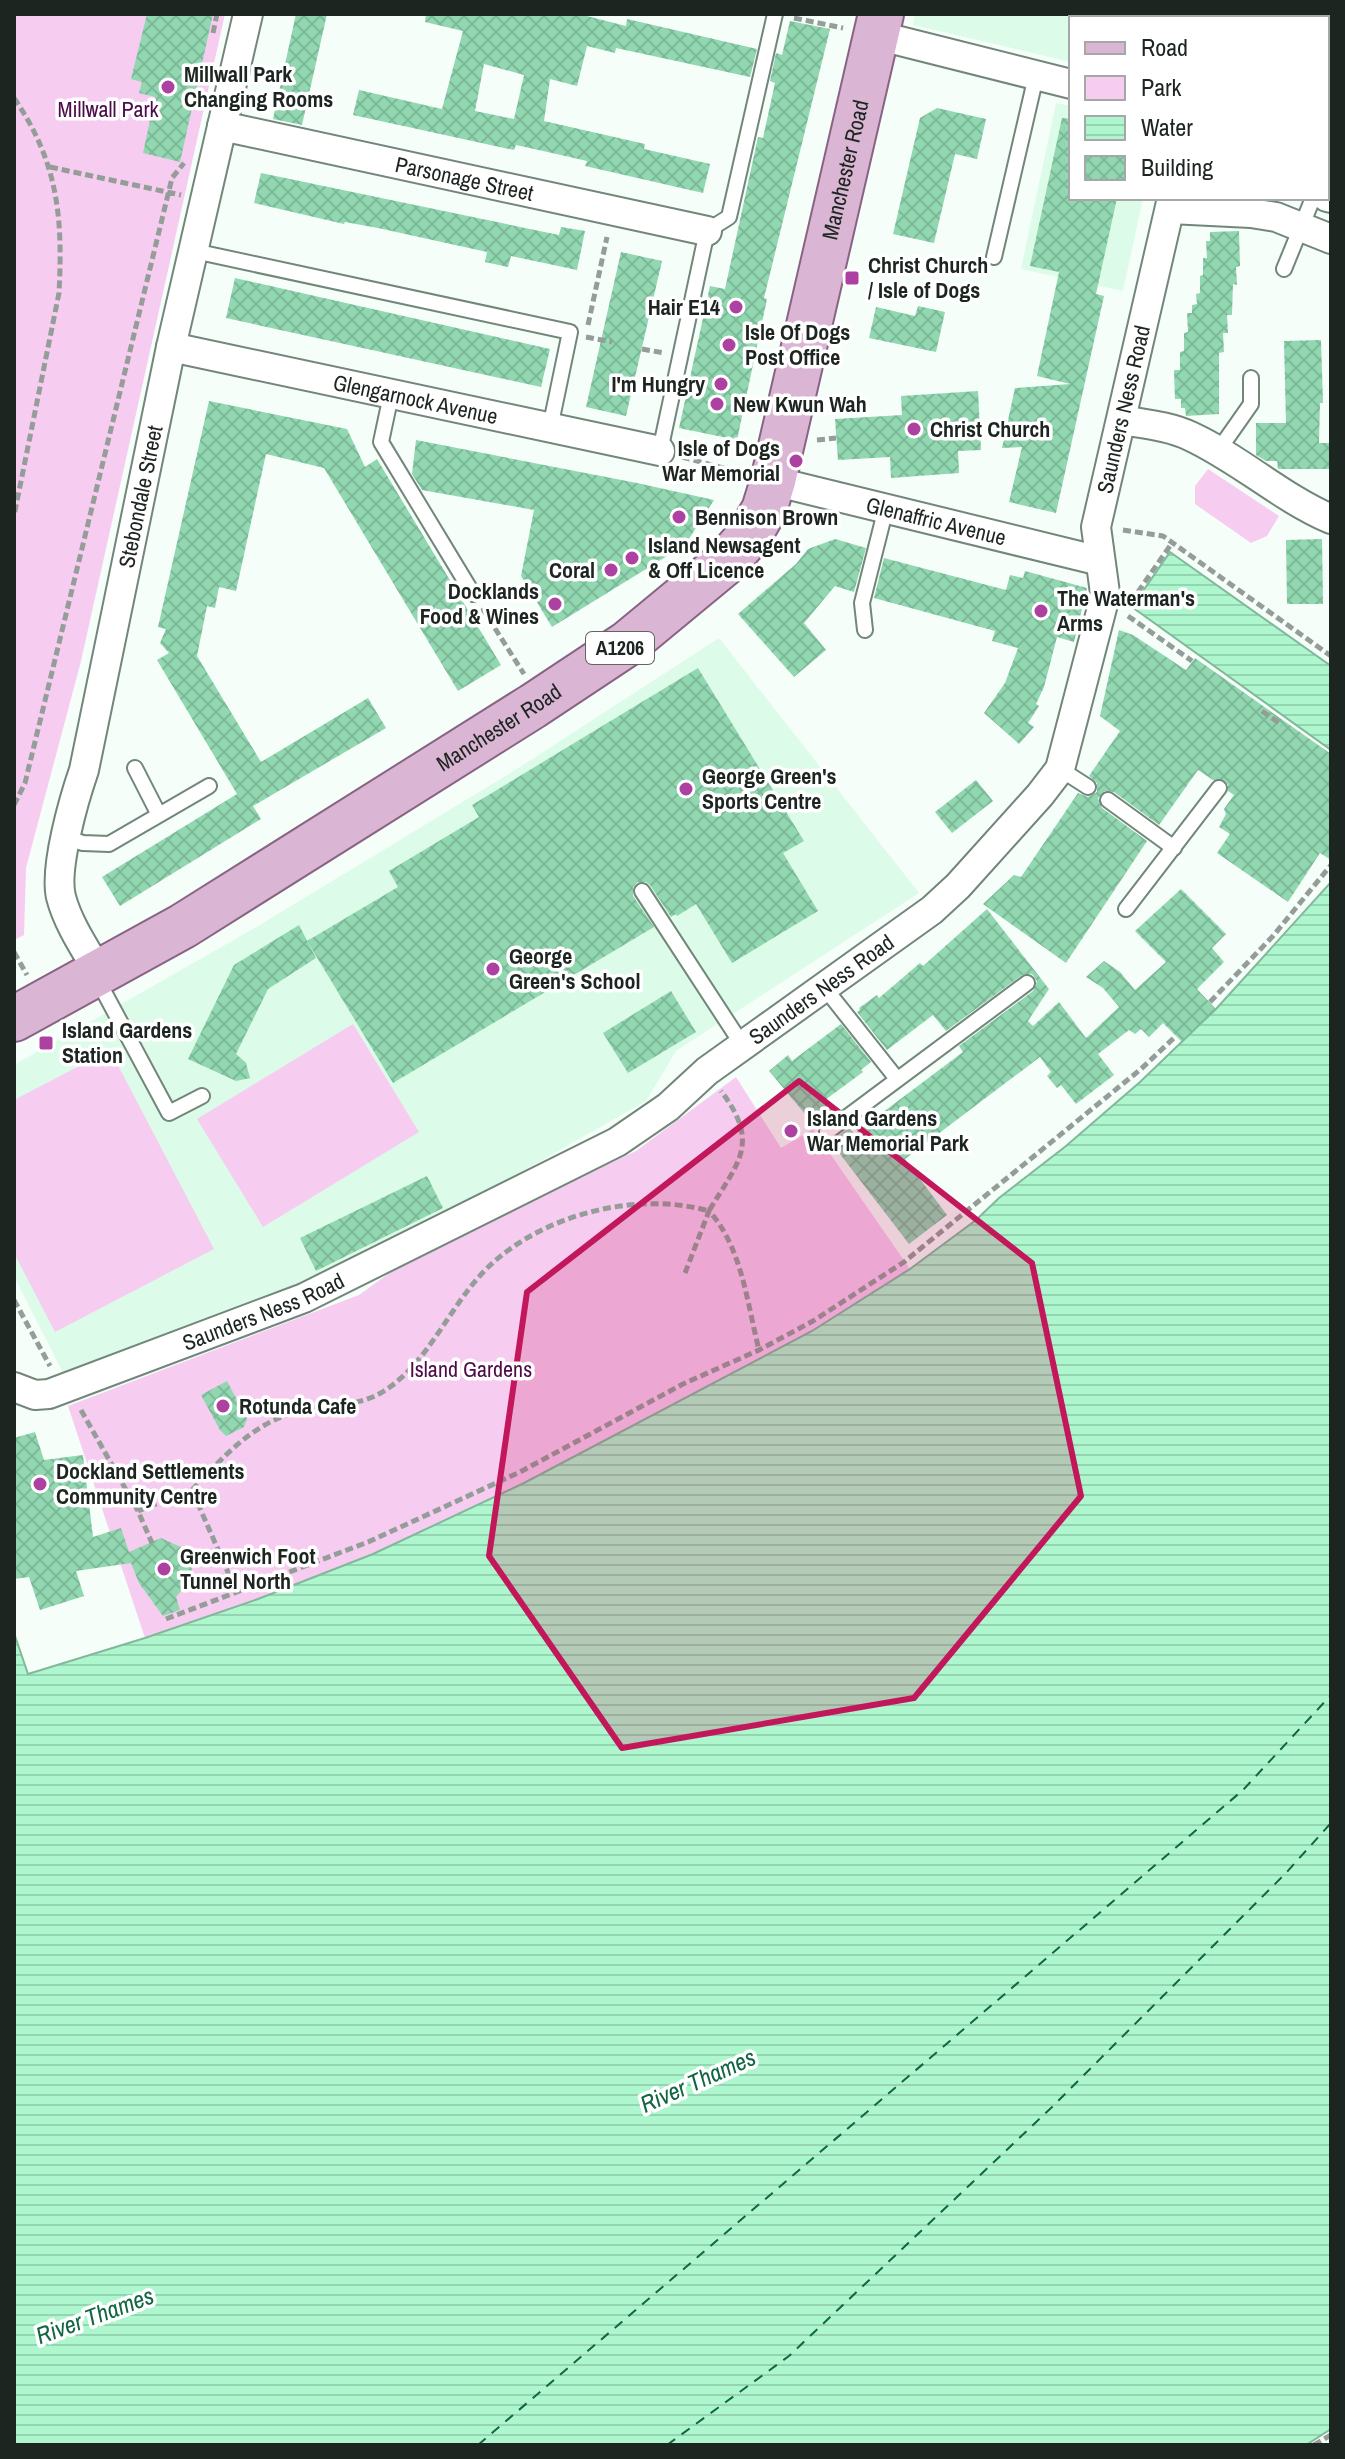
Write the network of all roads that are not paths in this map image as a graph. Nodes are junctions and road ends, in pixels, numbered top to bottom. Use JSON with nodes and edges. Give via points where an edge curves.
{"nodes":[{"id":1,"x":248,"y":14,"type":"edge"},
{"id":2,"x":782,"y":16,"type":"edge"},
{"id":3,"x":873,"y":27,"type":"edge"},
{"id":4,"x":1036,"y":76,"type":"junction"},
{"id":5,"x":1069,"y":84,"type":"edge"},
{"id":6,"x":222,"y":126,"type":"junction"},
{"id":7,"x":1312,"y":200,"type":"edge"},
{"id":8,"x":1171,"y":204,"type":"edge"},
{"id":9,"x":1301,"y":227,"type":"junction"},
{"id":10,"x":707,"y":231,"type":"junction"},
{"id":11,"x":1331,"y":239,"type":"edge"},
{"id":12,"x":194,"y":251,"type":"junction"},
{"id":13,"x":994,"y":257,"type":"dead end"},
{"id":14,"x":1284,"y":269,"type":"dead end"},
{"id":15,"x":171,"y":347,"type":"junction"},
{"id":16,"x":1251,"y":378,"type":"dead end"},
{"id":17,"x":391,"y":395,"type":"junction"},
{"id":18,"x":1122,"y":420,"type":"junction"},
{"id":19,"x":550,"y":428,"type":"junction"},
{"id":20,"x":660,"y":451,"type":"joint"},
{"id":21,"x":1218,"y":451,"type":"junction"},
{"id":22,"x":773,"y":481,"type":"junction"},
{"id":23,"x":886,"y":508,"type":"junction"},
{"id":24,"x":1331,"y":519,"type":"edge"},
{"id":25,"x":1100,"y":561,"type":"junction"},
{"id":26,"x":473,"y":594,"type":"road end"},
{"id":27,"x":865,"y":630,"type":"dead end"},
{"id":28,"x":135,"y":768,"type":"dead end"},
{"id":29,"x":1060,"y":769,"type":"junction"},
{"id":30,"x":209,"y":786,"type":"dead end"},
{"id":31,"x":1088,"y":787,"type":"dead end"},
{"id":32,"x":1219,"y":788,"type":"dead end"},
{"id":33,"x":1108,"y":800,"type":"dead end"},
{"id":34,"x":159,"y":815,"type":"junction"},
{"id":35,"x":66,"y":838,"type":"junction"},
{"id":36,"x":1174,"y":848,"type":"junction"},
{"id":37,"x":642,"y":891,"type":"dead end"},
{"id":38,"x":1126,"y":909,"type":"dead end"},
{"id":39,"x":98,"y":975,"type":"junction"},
{"id":40,"x":1027,"y":983,"type":"dead end"},
{"id":41,"x":824,"y":987,"type":"junction"},
{"id":42,"x":14,"y":1019,"type":"edge"},
{"id":43,"x":743,"y":1046,"type":"junction"},
{"id":44,"x":897,"y":1079,"type":"junction"},
{"id":45,"x":202,"y":1096,"type":"dead end"},
{"id":46,"x":827,"y":1132,"type":"dead end"},
{"id":47,"x":14,"y":1387,"type":"edge"}],
"edges":[{"from":1,"to":6,"type":"street","name":"Stebondale Street"},
{"from":2,"to":10,"type":"lane","via":[[729,217]]},
{"from":3,"to":4,"type":"street"},
{"from":3,"to":22,"type":"main road","name":"Manchester Road","number":"A1206"},
{"from":4,"to":5,"type":"street"},
{"from":4,"to":13,"type":"lane"},
{"from":6,"to":10,"type":"street","name":"Parsonage Street"},
{"from":6,"to":12,"type":"street","name":"Stebondale Street"},
{"from":7,"to":9,"type":"lane"},
{"from":8,"to":9,"type":"street","via":[[1276,217]]},
{"from":8,"to":18,"type":"street","name":"Saunders Ness Road"},
{"from":9,"to":11,"type":"street"},
{"from":9,"to":14,"type":"lane"},
{"from":10,"to":20,"type":"lane"},
{"from":12,"to":15,"type":"street","name":"Stebondale Street"},
{"from":12,"to":19,"type":"lane","via":[[570,332]]},
{"from":15,"to":17,"type":"street","name":"Glengarnock Avenue"},
{"from":15,"to":35,"type":"street","name":"Stebondale Street"},
{"from":16,"to":21,"type":"lane","via":[[1251,404]]},
{"from":17,"to":19,"type":"street","name":"Glengarnock Avenue"},
{"from":17,"to":26,"type":"lane","via":[[381,442]]},
{"from":18,"to":21,"type":"street","via":[[1187,434]]},
{"from":18,"to":25,"type":"street","name":"Saunders Ness Road","via":[[1096,527]]},
{"from":19,"to":20,"type":"street","name":"Glengarnock Avenue"},
{"from":21,"to":24,"type":"street"},
{"from":22,"to":23,"type":"street","name":"Glenaffric Avenue"},
{"from":22,"to":39,"type":"main road","name":"Manchester Road","number":"A1206","via":[[764,510],[726,562],[628,643]]},
{"from":23,"to":25,"type":"street","name":"Glenaffric Avenue"},
{"from":23,"to":27,"type":"lane","via":[[862,603]]},
{"from":25,"to":29,"type":"street","name":"Saunders Ness Road","via":[[1103,604]]},
{"from":28,"to":34,"type":"lane"},
{"from":29,"to":31,"type":"lane"},
{"from":29,"to":41,"type":"street","name":"Saunders Ness Road","via":[[932,910]]},
{"from":30,"to":34,"type":"lane"},
{"from":32,"to":36,"type":"lane"},
{"from":33,"to":36,"type":"lane"},
{"from":34,"to":35,"type":"lane","via":[[109,844]]},
{"from":35,"to":39,"type":"street","name":"Stebondale Street","via":[[61,898]]},
{"from":36,"to":38,"type":"lane"},
{"from":37,"to":43,"type":"lane"},
{"from":39,"to":42,"type":"main road","name":"Manchester Road","number":"A1206"},
{"from":39,"to":45,"type":"lane","via":[[169,1113]]},
{"from":40,"to":44,"type":"lane"},
{"from":41,"to":43,"type":"street","name":"Saunders Ness Road"},
{"from":41,"to":44,"type":"lane"},
{"from":43,"to":47,"type":"street","name":"Saunders Ness Road","via":[[617,1142],[304,1298],[49,1394]]},
{"from":44,"to":46,"type":"lane"}]}
